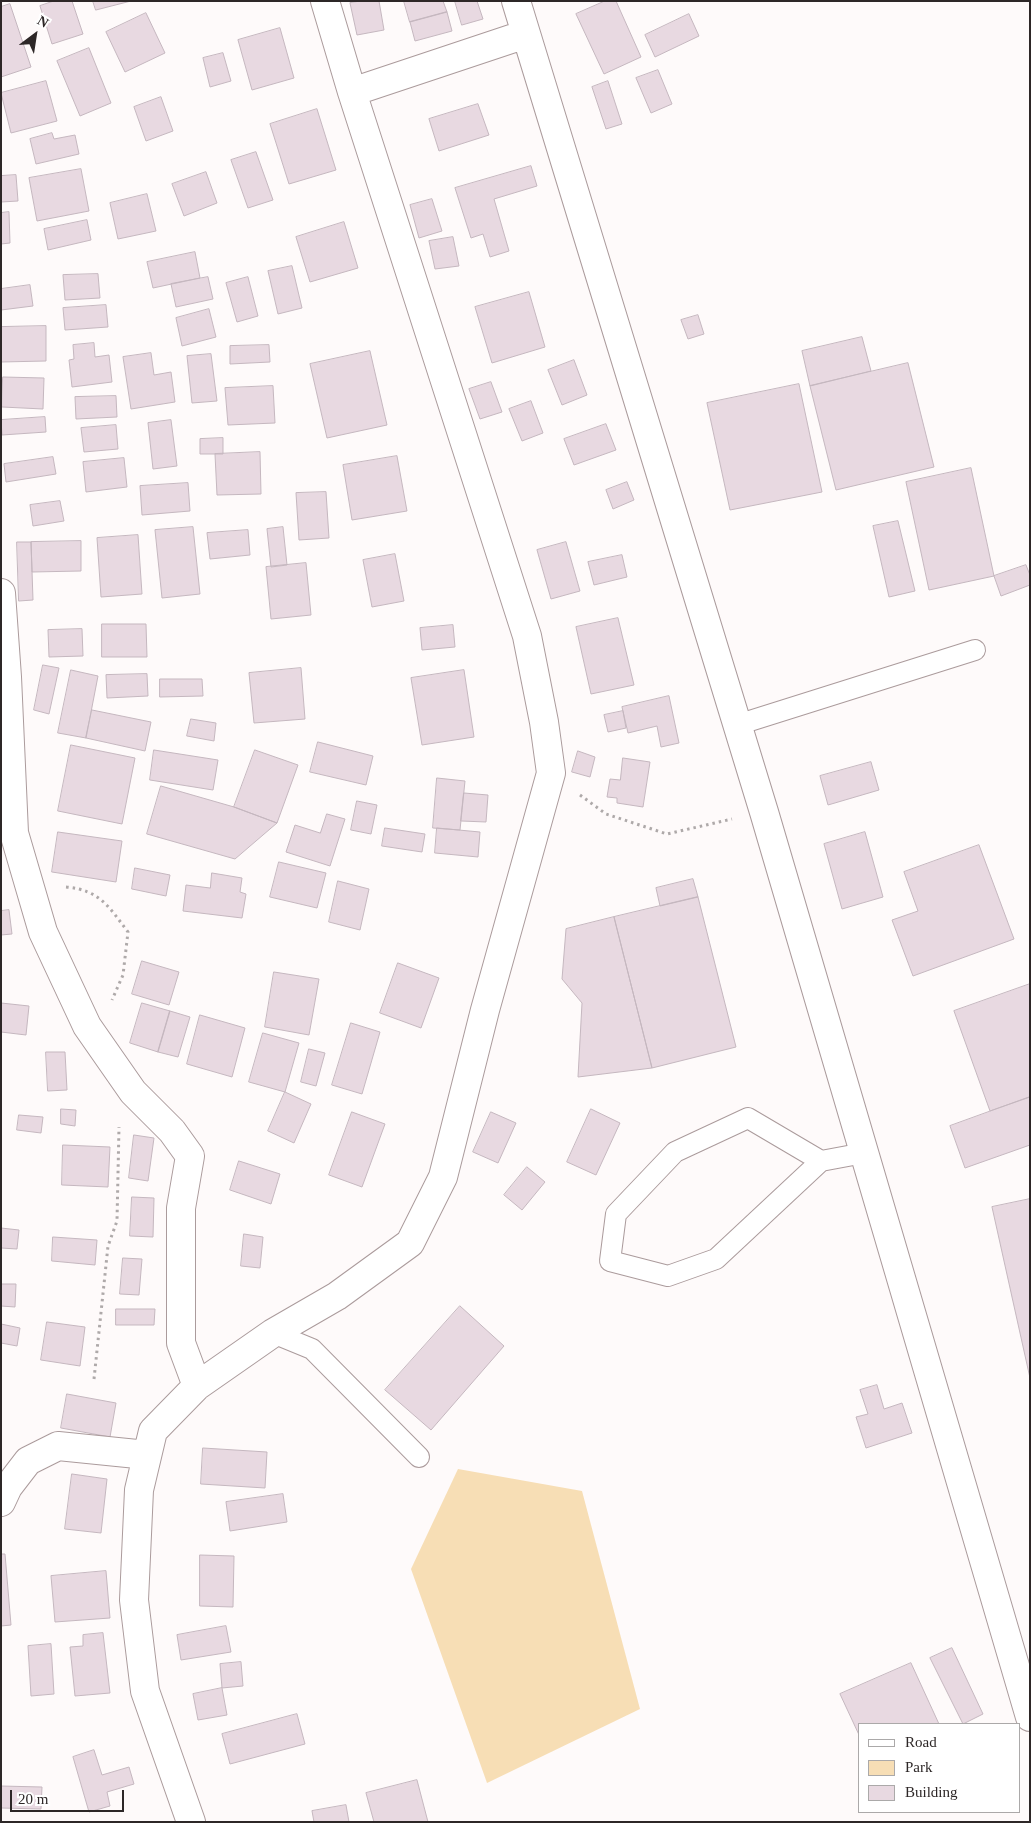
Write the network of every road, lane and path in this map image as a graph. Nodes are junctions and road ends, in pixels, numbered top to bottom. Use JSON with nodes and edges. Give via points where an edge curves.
{"nodes":[{"id":1,"x":325,"y":1,"type":"edge"},
{"id":2,"x":516,"y":1,"type":"edge"},
{"id":3,"x":526,"y":34,"type":"junction"},
{"id":4,"x":352,"y":92,"type":"junction"},
{"id":5,"x":1,"y":594,"type":"edge"},
{"id":6,"x":975,"y":650,"type":"dead end"},
{"id":7,"x":737,"y":725,"type":"junction"},
{"id":8,"x":551,"y":773,"type":"junction"},
{"id":9,"x":764,"y":812,"type":"junction"},
{"id":10,"x":29,"y":883,"type":"junction"},
{"id":11,"x":94,"y":1036,"type":"junction"},
{"id":12,"x":125,"y":1082,"type":"junction"},
{"id":13,"x":864,"y":1153,"type":"junction"},
{"id":14,"x":822,"y":1161,"type":"junction"},
{"id":15,"x":273,"y":1333,"type":"junction"},
{"id":16,"x":94,"y":1378,"type":"dead end"},
{"id":17,"x":197,"y":1386,"type":"junction"},
{"id":18,"x":147,"y":1455,"type":"junction"},
{"id":19,"x":419,"y":1457,"type":"dead end"},
{"id":20,"x":1,"y":1502,"type":"edge"},
{"id":21,"x":1030,"y":1717,"type":"edge"},
{"id":22,"x":191,"y":1822,"type":"edge"}],
"edges":[{"from":1,"to":4,"type":"street"},
{"from":2,"to":3,"type":"street"},
{"from":3,"to":4,"type":"street"},
{"from":3,"to":7,"type":"street"},
{"from":4,"to":8,"type":"street","via":[[527,636]]},
{"from":5,"to":10,"type":"street","via":[[14,833]]},
{"from":6,"to":7,"type":"lane"},
{"from":7,"to":9,"type":"street"},
{"from":8,"to":9,"type":"path","via":[[606,814],[667,834]]},
{"from":8,"to":15,"type":"street","via":[[443,1176],[410,1243],[337,1296]]},
{"from":9,"to":13,"type":"street"},
{"from":10,"to":11,"type":"street","via":[[43,932]]},
{"from":10,"to":11,"type":"path","via":[[80,888],[104,901],[128,932],[123,976]]},
{"from":11,"to":12,"type":"street"},
{"from":12,"to":16,"type":"path","via":[[120,1111],[117,1221],[108,1246]]},
{"from":12,"to":17,"type":"street","via":[[172,1131],[190,1156],[182,1208],[181,1343]]},
{"from":13,"to":14,"type":"lane"},
{"from":13,"to":21,"type":"street"},
{"from":14,"to":14,"type":"lane","via":[[716,1259],[668,1276],[610,1261],[616,1214],[675,1152],[683,1148],[748,1118]]},
{"from":15,"to":17,"type":"street"},
{"from":15,"to":19,"type":"lane","via":[[312,1349]]},
{"from":17,"to":18,"type":"street","via":[[153,1431]]},
{"from":18,"to":20,"type":"street","via":[[58,1446],[28,1461]]},
{"from":18,"to":22,"type":"street","via":[[139,1490],[134,1600],[145,1691]]}]}
